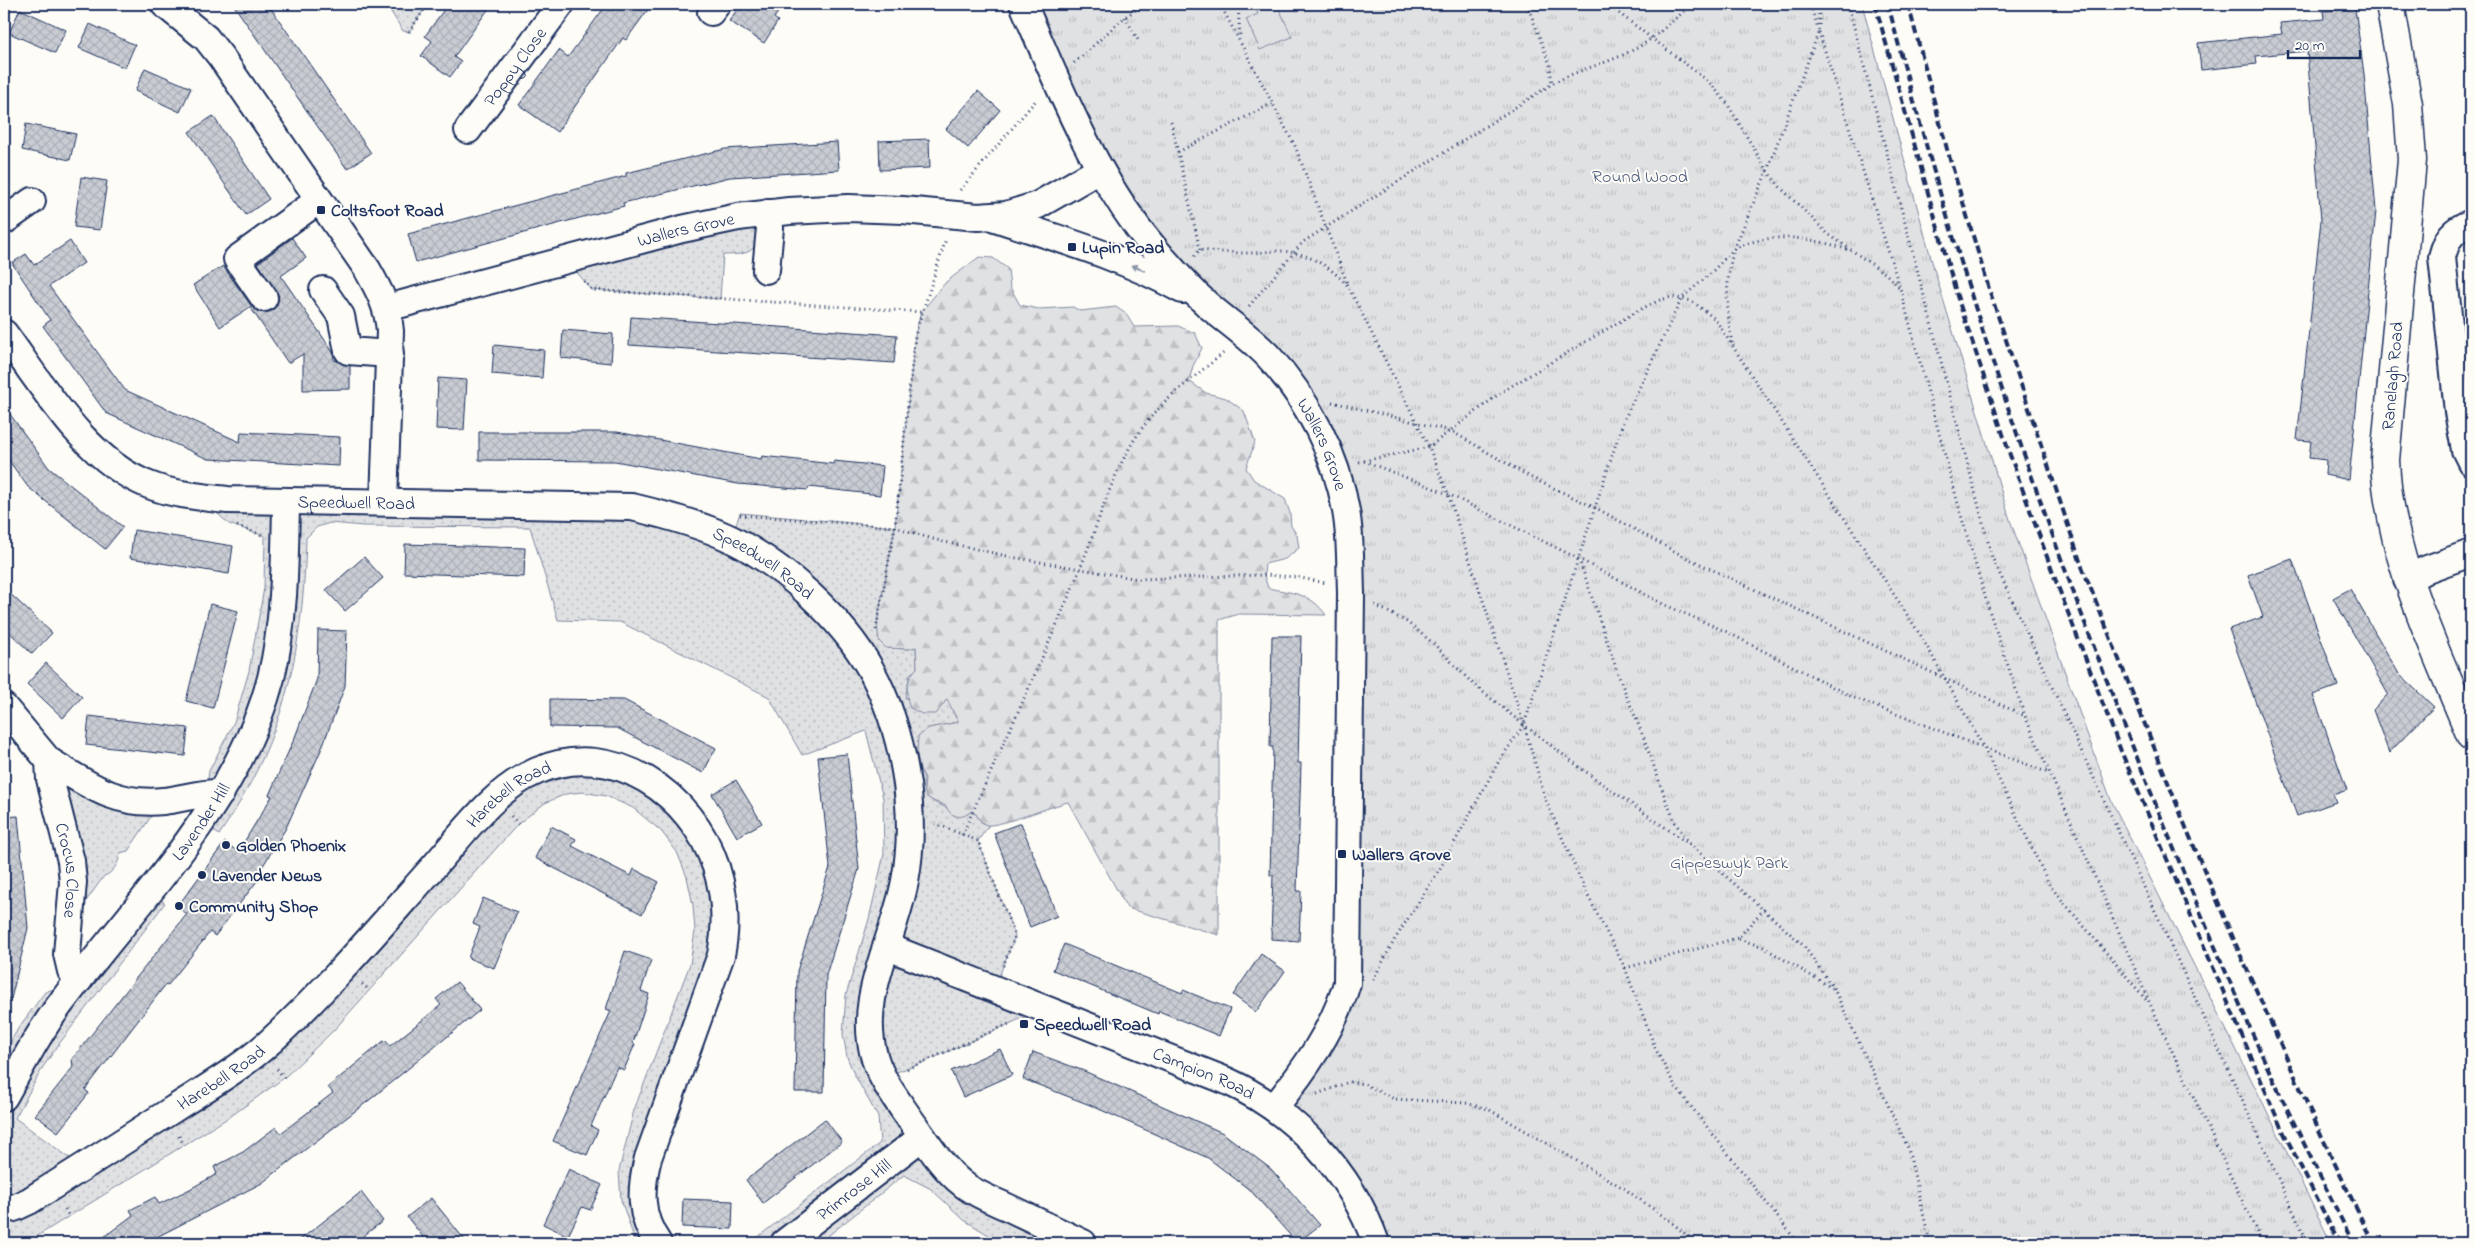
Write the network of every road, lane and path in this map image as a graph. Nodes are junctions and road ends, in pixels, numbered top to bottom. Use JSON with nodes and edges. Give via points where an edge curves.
{"nodes":[{"id":1,"x":428,"y":4,"type":"edge"},
{"id":2,"x":562,"y":4,"type":"edge"},
{"id":3,"x":1023,"y":4,"type":"edge"},
{"id":4,"x":1144,"y":4,"type":"edge"},
{"id":5,"x":1220,"y":4,"type":"edge"},
{"id":6,"x":1238,"y":4,"type":"edge"},
{"id":7,"x":1527,"y":4,"type":"edge"},
{"id":8,"x":1607,"y":4,"type":"edge"},
{"id":9,"x":1692,"y":4,"type":"edge"},
{"id":10,"x":1810,"y":4,"type":"edge"},
{"id":11,"x":1819,"y":4,"type":"edge"},
{"id":12,"x":1848,"y":4,"type":"edge"},
{"id":13,"x":2390,"y":4,"type":"edge"},
{"id":14,"x":170,"y":5,"type":"edge"},
{"id":15,"x":1125,"y":17,"type":"junction"},
{"id":16,"x":1819,"y":31,"type":"junction"},
{"id":17,"x":409,"y":32,"type":"dead end"},
{"id":18,"x":1653,"y":39,"type":"junction"},
{"id":19,"x":1138,"y":40,"type":"dead end"},
{"id":20,"x":1240,"y":42,"type":"junction"},
{"id":21,"x":1066,"y":70,"type":"dead end"},
{"id":22,"x":1552,"y":84,"type":"junction"},
{"id":23,"x":1042,"y":92,"type":"dead end"},
{"id":24,"x":1273,"y":103,"type":"junction"},
{"id":25,"x":1171,"y":122,"type":"dead end"},
{"id":26,"x":468,"y":130,"type":"dead end"},
{"id":27,"x":1178,"y":152,"type":"junction"},
{"id":28,"x":1099,"y":170,"type":"junction"},
{"id":29,"x":1767,"y":171,"type":"junction"},
{"id":30,"x":319,"y":200,"type":"junction"},
{"id":31,"x":32,"y":201,"type":"dead end"},
{"id":32,"x":768,"y":213,"type":"junction"},
{"id":33,"x":953,"y":215,"type":"junction"},
{"id":34,"x":992,"y":217,"type":"junction"},
{"id":35,"x":4,"y":220,"type":"edge"},
{"id":36,"x":2471,"y":223,"type":"edge"},
{"id":37,"x":1327,"y":226,"type":"junction"},
{"id":38,"x":1734,"y":249,"type":"junction"},
{"id":39,"x":1294,"y":252,"type":"junction"},
{"id":40,"x":1854,"y":252,"type":"junction"},
{"id":41,"x":567,"y":261,"type":"junction"},
{"id":42,"x":766,"y":270,"type":"dead end"},
{"id":43,"x":1348,"y":286,"type":"junction"},
{"id":44,"x":1900,"y":288,"type":"junction"},
{"id":45,"x":323,"y":290,"type":"dead end"},
{"id":46,"x":264,"y":298,"type":"dead end"},
{"id":47,"x":1682,"y":298,"type":"junction"},
{"id":48,"x":387,"y":308,"type":"junction"},
{"id":49,"x":1211,"y":308,"type":"junction"},
{"id":50,"x":921,"y":312,"type":"junction"},
{"id":51,"x":1240,"y":330,"type":"junction"},
{"id":52,"x":4,"y":333,"type":"edge"},
{"id":53,"x":1732,"y":346,"type":"junction"},
{"id":54,"x":390,"y":354,"type":"junction"},
{"id":55,"x":1298,"y":394,"type":"junction"},
{"id":56,"x":1418,"y":423,"type":"junction"},
{"id":57,"x":1451,"y":431,"type":"junction"},
{"id":58,"x":1429,"y":447,"type":"junction"},
{"id":59,"x":1363,"y":461,"type":"junction"},
{"id":60,"x":2471,"y":462,"type":"edge"},
{"id":61,"x":1334,"y":467,"type":"junction"},
{"id":62,"x":1448,"y":494,"type":"junction"},
{"id":63,"x":286,"y":501,"type":"junction"},
{"id":64,"x":384,"y":502,"type":"junction"},
{"id":65,"x":1596,"y":508,"type":"junction"},
{"id":66,"x":895,"y":527,"type":"junction"},
{"id":67,"x":730,"y":538,"type":"junction"},
{"id":68,"x":2471,"y":553,"type":"edge"},
{"id":69,"x":1579,"y":559,"type":"junction"},
{"id":70,"x":1080,"y":568,"type":"junction"},
{"id":71,"x":2407,"y":580,"type":"junction"},
{"id":72,"x":1350,"y":593,"type":"junction"},
{"id":73,"x":870,"y":668,"type":"junction"},
{"id":74,"x":1947,"y":681,"type":"junction"},
{"id":75,"x":4,"y":707,"type":"edge"},
{"id":76,"x":2025,"y":716,"type":"junction"},
{"id":77,"x":1524,"y":725,"type":"junction"},
{"id":78,"x":2471,"y":736,"type":"edge"},
{"id":79,"x":1984,"y":748,"type":"junction"},
{"id":80,"x":49,"y":761,"type":"junction"},
{"id":81,"x":2050,"y":773,"type":"junction"},
{"id":82,"x":221,"y":793,"type":"junction"},
{"id":83,"x":909,"y":811,"type":"junction"},
{"id":84,"x":962,"y":835,"type":"junction"},
{"id":85,"x":1692,"y":846,"type":"junction"},
{"id":86,"x":1764,"y":909,"type":"junction"},
{"id":87,"x":1738,"y":938,"type":"junction"},
{"id":88,"x":888,"y":947,"type":"junction"},
{"id":89,"x":1625,"y":968,"type":"junction"},
{"id":90,"x":79,"y":980,"type":"junction"},
{"id":91,"x":1347,"y":983,"type":"junction"},
{"id":92,"x":994,"y":989,"type":"junction"},
{"id":93,"x":1834,"y":989,"type":"junction"},
{"id":94,"x":1036,"y":1006,"type":"junction"},
{"id":95,"x":2151,"y":1006,"type":"junction"},
{"id":96,"x":901,"y":1071,"type":"dead end"},
{"id":97,"x":4,"y":1097,"type":"edge"},
{"id":98,"x":1282,"y":1098,"type":"junction"},
{"id":99,"x":922,"y":1137,"type":"junction"},
{"id":100,"x":4,"y":1209,"type":"edge"},
{"id":101,"x":658,"y":1243,"type":"edge"},
{"id":102,"x":784,"y":1243,"type":"edge"},
{"id":103,"x":1083,"y":1243,"type":"edge"},
{"id":104,"x":1376,"y":1243,"type":"edge"},
{"id":105,"x":1696,"y":1243,"type":"edge"},
{"id":106,"x":1798,"y":1243,"type":"edge"},
{"id":107,"x":1930,"y":1243,"type":"edge"},
{"id":108,"x":2262,"y":1243,"type":"edge"},
{"id":109,"x":2308,"y":1243,"type":"edge"}],
"edges":[{"from":1,"to":17,"type":"path"},
{"from":2,"to":26,"type":"street","name":"Poppy Close"},
{"from":3,"to":28,"type":"street"},
{"from":4,"to":15,"type":"path"},
{"from":5,"to":20,"type":"path"},
{"from":6,"to":20,"type":"path"},
{"from":7,"to":22,"type":"path","via":[[1550,65]]},
{"from":8,"to":18,"type":"path"},
{"from":9,"to":18,"type":"path"},
{"from":10,"to":16,"type":"path"},
{"from":11,"to":16,"type":"path"},
{"from":12,"to":109,"type":"path","via":[[1992,558]]},
{"from":13,"to":71,"type":"main road","name":"Ranelagh Road","via":[[2408,104],[2412,160],[2385,460],[2386,496]]},
{"from":14,"to":30,"type":"street","via":[[206,38],[221,57]]},
{"from":15,"to":19,"type":"path"},
{"from":15,"to":21,"type":"path"},
{"from":16,"to":29,"type":"path"},
{"from":16,"to":44,"type":"path"},
{"from":18,"to":22,"type":"path","via":[[1626,54],[1584,68]]},
{"from":18,"to":29,"type":"path","via":[[1709,82],[1728,103]]},
{"from":20,"to":24,"type":"path"},
{"from":22,"to":37,"type":"path"},
{"from":23,"to":33,"type":"path","via":[[959,192]]},
{"from":24,"to":27,"type":"path"},
{"from":24,"to":37,"type":"path","via":[[1295,146]]},
{"from":25,"to":27,"type":"path"},
{"from":27,"to":39,"type":"path","via":[[1200,250]]},
{"from":28,"to":34,"type":"street","name":"Wallers Grove","via":[[1038,205]]},
{"from":28,"to":49,"type":"street","name":"Wallers Grove","via":[[1157,252]]},
{"from":29,"to":38,"type":"path"},
{"from":29,"to":40,"type":"path","via":[[1809,217]]},
{"from":30,"to":46,"type":"street","via":[[237,259]]},
{"from":30,"to":48,"type":"street","via":[[367,269]]},
{"from":31,"to":35,"type":"street"},
{"from":32,"to":33,"type":"street","name":"Wallers Grove","via":[[848,208]]},
{"from":32,"to":41,"type":"street","name":"Wallers Grove","via":[[713,222]]},
{"from":32,"to":42,"type":"street","via":[[770,228]]},
{"from":33,"to":34,"type":"street","name":"Wallers Grove"},
{"from":33,"to":50,"type":"path"},
{"from":49,"to":34,"type":"street","name":"Wallers Grove","one_way":true,"via":[[1126,263]]},
{"from":36,"to":60,"type":"street","via":[[2451,233],[2442,257],[2458,412],[2465,450]]},
{"from":37,"to":39,"type":"path"},
{"from":37,"to":43,"type":"path"},
{"from":38,"to":40,"type":"path","via":[[1751,240],[1769,237],[1815,240]]},
{"from":38,"to":47,"type":"path"},
{"from":38,"to":53,"type":"path","via":[[1727,295]]},
{"from":39,"to":43,"type":"path","via":[[1324,265]]},
{"from":39,"to":51,"type":"path"},
{"from":40,"to":44,"type":"path"},
{"from":41,"to":48,"type":"street","name":"Wallers Grove"},
{"from":41,"to":50,"type":"path","via":[[592,290]]},
{"from":43,"to":56,"type":"path"},
{"from":44,"to":76,"type":"path","via":[[1963,522]]},
{"from":45,"to":54,"type":"street","via":[[341,316],[348,351]]},
{"from":47,"to":53,"type":"path","via":[[1702,307],[1715,319]]},
{"from":47,"to":57,"type":"path","via":[[1672,297],[1639,310],[1503,391]]},
{"from":47,"to":65,"type":"path","via":[[1623,422]]},
{"from":48,"to":54,"type":"street"},
{"from":49,"to":51,"type":"street","name":"Wallers Grove"},
{"from":50,"to":66,"type":"path","via":[[915,335]]},
{"from":51,"to":55,"type":"street","name":"Wallers Grove","via":[[1269,357]]},
{"from":51,"to":70,"type":"path","via":[[1139,433],[1098,518]]},
{"from":52,"to":63,"type":"street","name":"Speedwell Road","via":[[84,438],[131,477],[182,495]]},
{"from":53,"to":74,"type":"path"},
{"from":54,"to":64,"type":"street"},
{"from":55,"to":56,"type":"path"},
{"from":55,"to":61,"type":"street","name":"Wallers Grove"},
{"from":56,"to":57,"type":"path"},
{"from":56,"to":58,"type":"path"},
{"from":57,"to":58,"type":"path"},
{"from":57,"to":65,"type":"path","via":[[1532,478]]},
{"from":58,"to":59,"type":"path"},
{"from":58,"to":62,"type":"path"},
{"from":59,"to":61,"type":"path"},
{"from":59,"to":62,"type":"path"},
{"from":61,"to":72,"type":"street","name":"Wallers Grove","via":[[1348,525]]},
{"from":62,"to":69,"type":"path"},
{"from":62,"to":77,"type":"path"},
{"from":63,"to":64,"type":"street","name":"Speedwell Road"},
{"from":63,"to":82,"type":"street","name":"Lavender Hill","via":[[284,587],[271,678],[246,746]]},
{"from":64,"to":67,"type":"street","name":"Speedwell Road","via":[[632,507],[691,523]]},
{"from":65,"to":69,"type":"path"},
{"from":65,"to":74,"type":"path","via":[[1684,556]]},
{"from":66,"to":67,"type":"path","via":[[740,513]]},
{"from":66,"to":70,"type":"path","via":[[936,540]]},
{"from":66,"to":73,"type":"path"},
{"from":67,"to":73,"type":"street","name":"Speedwell Road","via":[[773,564],[812,598]]},
{"from":68,"to":71,"type":"street","via":[[2427,568]]},
{"from":69,"to":77,"type":"path"},
{"from":69,"to":79,"type":"path","via":[[1663,604],[1725,630],[1852,697]]},
{"from":69,"to":85,"type":"path","via":[[1673,817]]},
{"from":70,"to":72,"type":"path","via":[[1139,579],[1296,577]]},
{"from":70,"to":84,"type":"path"},
{"from":71,"to":78,"type":"main road","name":"Ranelagh Road"},
{"from":72,"to":77,"type":"path","via":[[1407,622],[1472,683]]},
{"from":72,"to":91,"type":"street","name":"Wallers Grove"},
{"from":73,"to":83,"type":"street","name":"Speedwell Road","via":[[898,744]]},
{"from":74,"to":76,"type":"path"},
{"from":74,"to":79,"type":"path"},
{"from":75,"to":80,"type":"street"},
{"from":76,"to":81,"type":"path"},
{"from":77,"to":85,"type":"path"},
{"from":77,"to":89,"type":"path","via":[[1546,801],[1587,894]]},
{"from":77,"to":91,"type":"path","via":[[1499,761],[1374,980]]},
{"from":79,"to":81,"type":"path"},
{"from":79,"to":95,"type":"path","via":[[2050,886]]},
{"from":80,"to":82,"type":"street","via":[[100,791],[136,802]]},
{"from":80,"to":90,"type":"street","name":"Crocus Close","via":[[50,779],[71,861],[73,882],[67,954],[71,971]]},
{"from":81,"to":95,"type":"path"},
{"from":82,"to":90,"type":"street","name":"Lavender Hill","via":[[206,817]]},
{"from":83,"to":84,"type":"path"},
{"from":83,"to":88,"type":"street","name":"Speedwell Road","via":[[910,846],[905,882]]},
{"from":84,"to":92,"type":"path","via":[[978,841],[1015,936]]},
{"from":85,"to":86,"type":"path"},
{"from":86,"to":87,"type":"path"},
{"from":86,"to":93,"type":"path","via":[[1804,946]]},
{"from":87,"to":89,"type":"path"},
{"from":87,"to":93,"type":"path","via":[[1763,946]]},
{"from":88,"to":92,"type":"street","name":"Campion Road"},
{"from":88,"to":99,"type":"street","name":"Speedwell Road","via":[[871,996],[871,1040],[882,1077]]},
{"from":89,"to":106,"type":"path","via":[[1656,1050],[1675,1086]]},
{"from":90,"to":97,"type":"street","name":"Lavender Hill","via":[[37,1039]]},
{"from":91,"to":98,"type":"street","name":"Wallers Grove","via":[[1329,1028]]},
{"from":92,"to":94,"type":"street","name":"Campion Road"},
{"from":93,"to":107,"type":"path","via":[[1908,1148]]},
{"from":94,"to":96,"type":"path","via":[[1029,1015]]},
{"from":94,"to":98,"type":"street","name":"Campion Road","via":[[1227,1081]]},
{"from":95,"to":108,"type":"path"},
{"from":98,"to":104,"type":"street","name":"Campion Road","via":[[1358,1201]]},
{"from":98,"to":105,"type":"path","via":[[1322,1094],[1349,1082],[1364,1084],[1394,1099],[1466,1104],[1488,1109],[1625,1189]]},
{"from":99,"to":102,"type":"street","name":"Primrose Hill"},
{"from":99,"to":103,"type":"street","name":"Speedwell Road","via":[[964,1186]]},
{"from":100,"to":101,"type":"street","name":"Harebell Road","via":[[29,1201],[262,1049],[368,941],[494,800],[537,770],[567,761],[589,760],[631,770],[673,800],[707,846],[717,869],[723,900],[725,922],[721,955],[648,1158],[643,1182],[643,1213]]}]}
